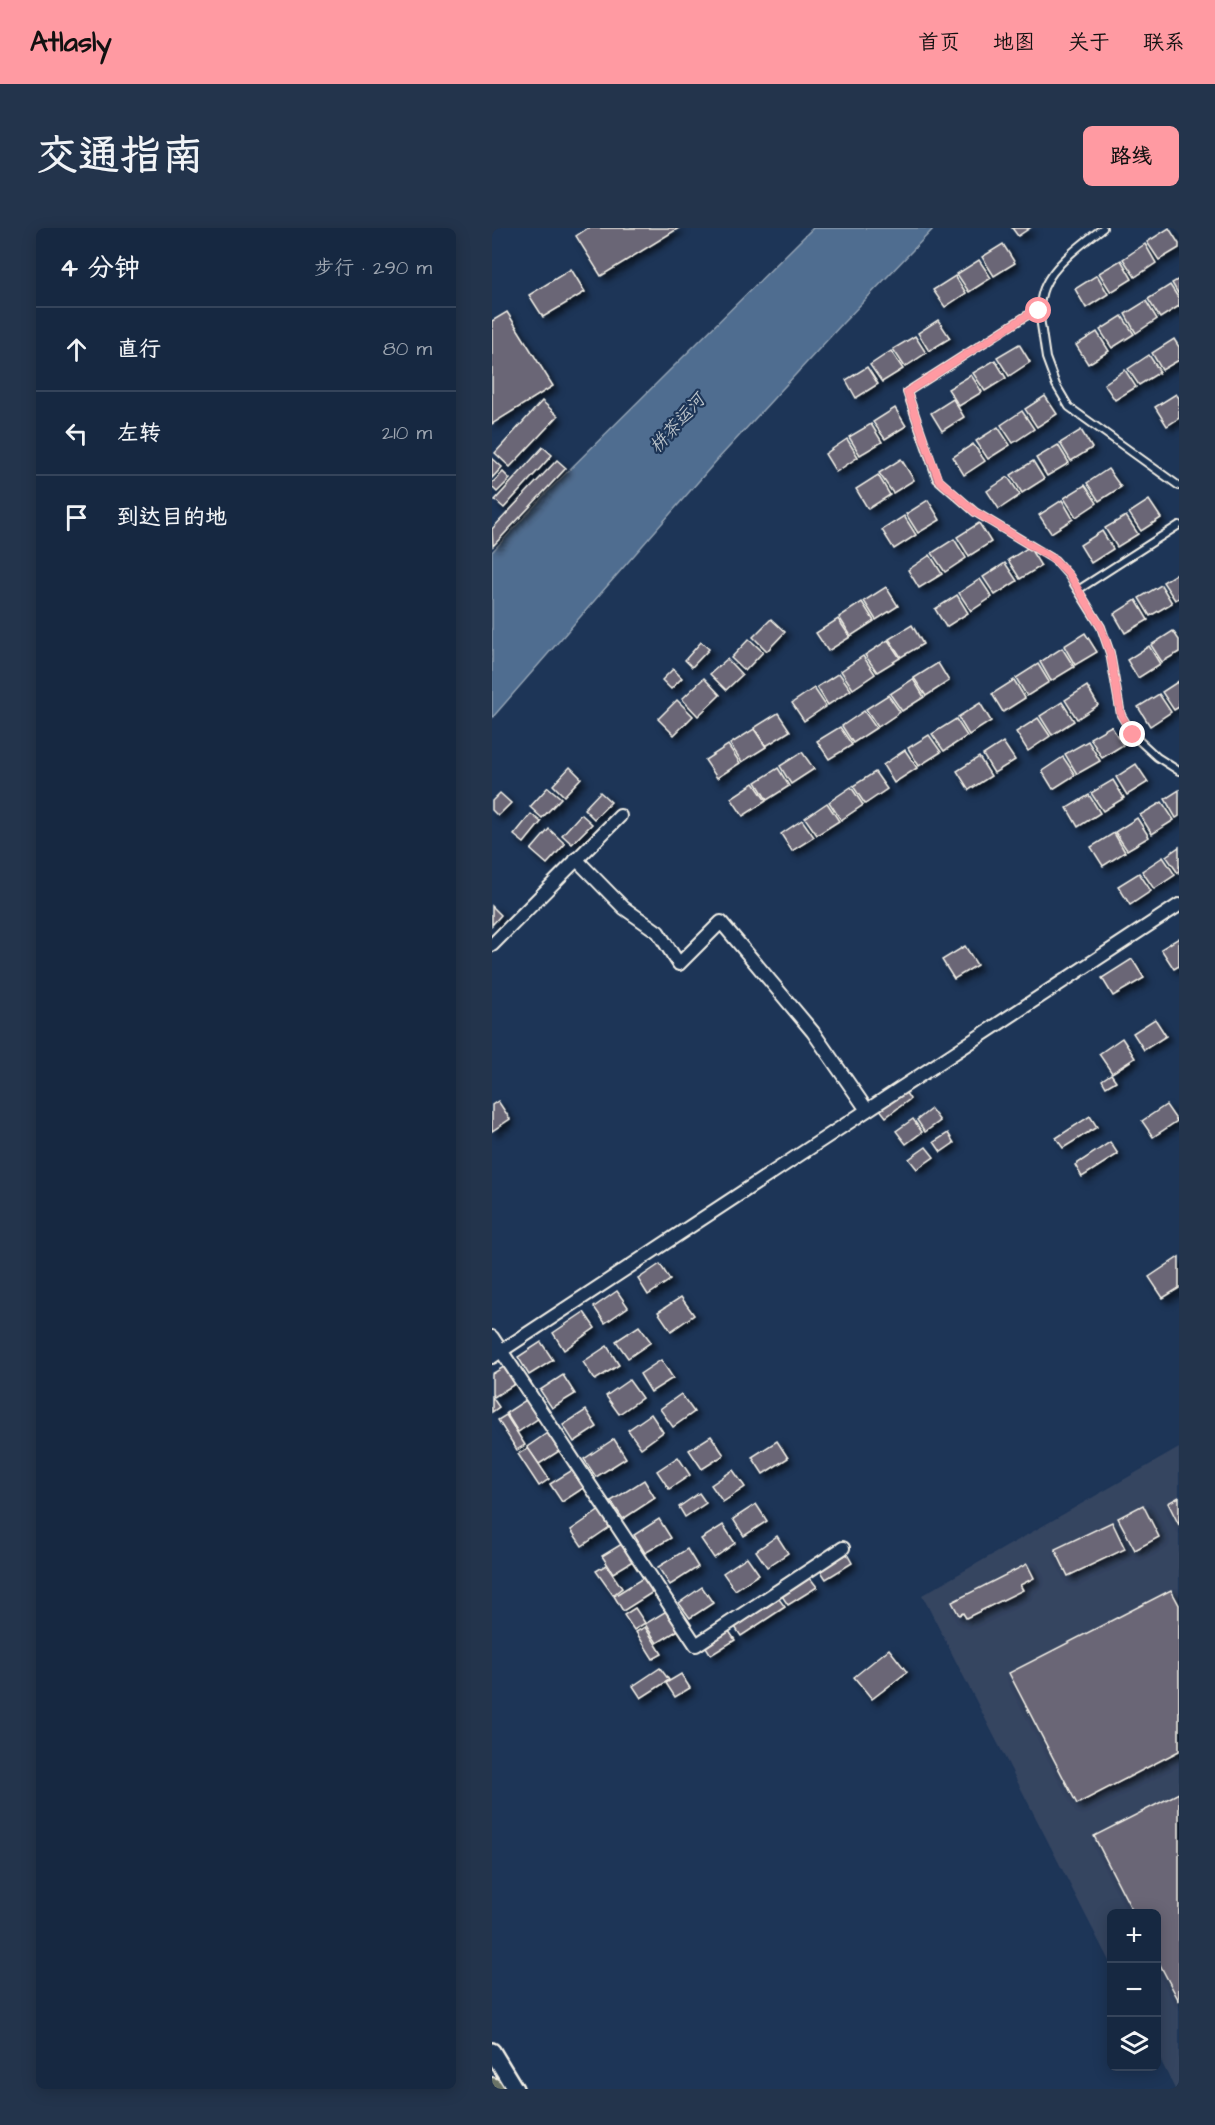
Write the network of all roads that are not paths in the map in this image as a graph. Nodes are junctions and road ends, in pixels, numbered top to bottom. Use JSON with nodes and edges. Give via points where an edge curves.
{"nodes":[{"id":1,"x":1103,"y":228,"type":"edge"},
{"id":2,"x":1039,"y":311,"type":"junction"},
{"id":3,"x":1179,"y":486,"type":"edge"},
{"id":4,"x":1179,"y":525,"type":"edge"},
{"id":5,"x":1078,"y":590,"type":"junction"},
{"id":6,"x":1179,"y":771,"type":"edge"},
{"id":7,"x":620,"y":816,"type":"dead end"},
{"id":8,"x":576,"y":859,"type":"junction"},
{"id":9,"x":1179,"y":905,"type":"edge"},
{"id":10,"x":492,"y":945,"type":"edge"},
{"id":11,"x":867,"y":1110,"type":"junction"},
{"id":12,"x":492,"y":1337,"type":"edge"},
{"id":13,"x":497,"y":1354,"type":"edge"},
{"id":14,"x":843,"y":1548,"type":"dead end"},
{"id":15,"x":492,"y":2051,"type":"edge"},
{"id":16,"x":515,"y":2089,"type":"edge"}],
"edges":[{"from":1,"to":2,"type":"lane","via":[[1055,271],[1044,288]]},
{"from":2,"to":3,"type":"lane","via":[[1046,358],[1069,407]]},
{"from":2,"to":5,"type":"lane","via":[[907,392],[938,479],[975,512],[1055,560]]},
{"from":4,"to":5,"type":"lane"},
{"from":5,"to":6,"type":"lane","via":[[1101,627],[1110,653],[1121,715],[1133,735]]},
{"from":7,"to":8,"type":"street"},
{"from":8,"to":10,"type":"street"},
{"from":8,"to":11,"type":"street","via":[[624,908],[658,932],[679,964],[721,922],[813,1032]]},
{"from":9,"to":11,"type":"street"},
{"from":11,"to":13,"type":"street"},
{"from":12,"to":13,"type":"street"},
{"from":13,"to":14,"type":"street","via":[[696,1645]]},
{"from":15,"to":16,"type":"street"}]}
